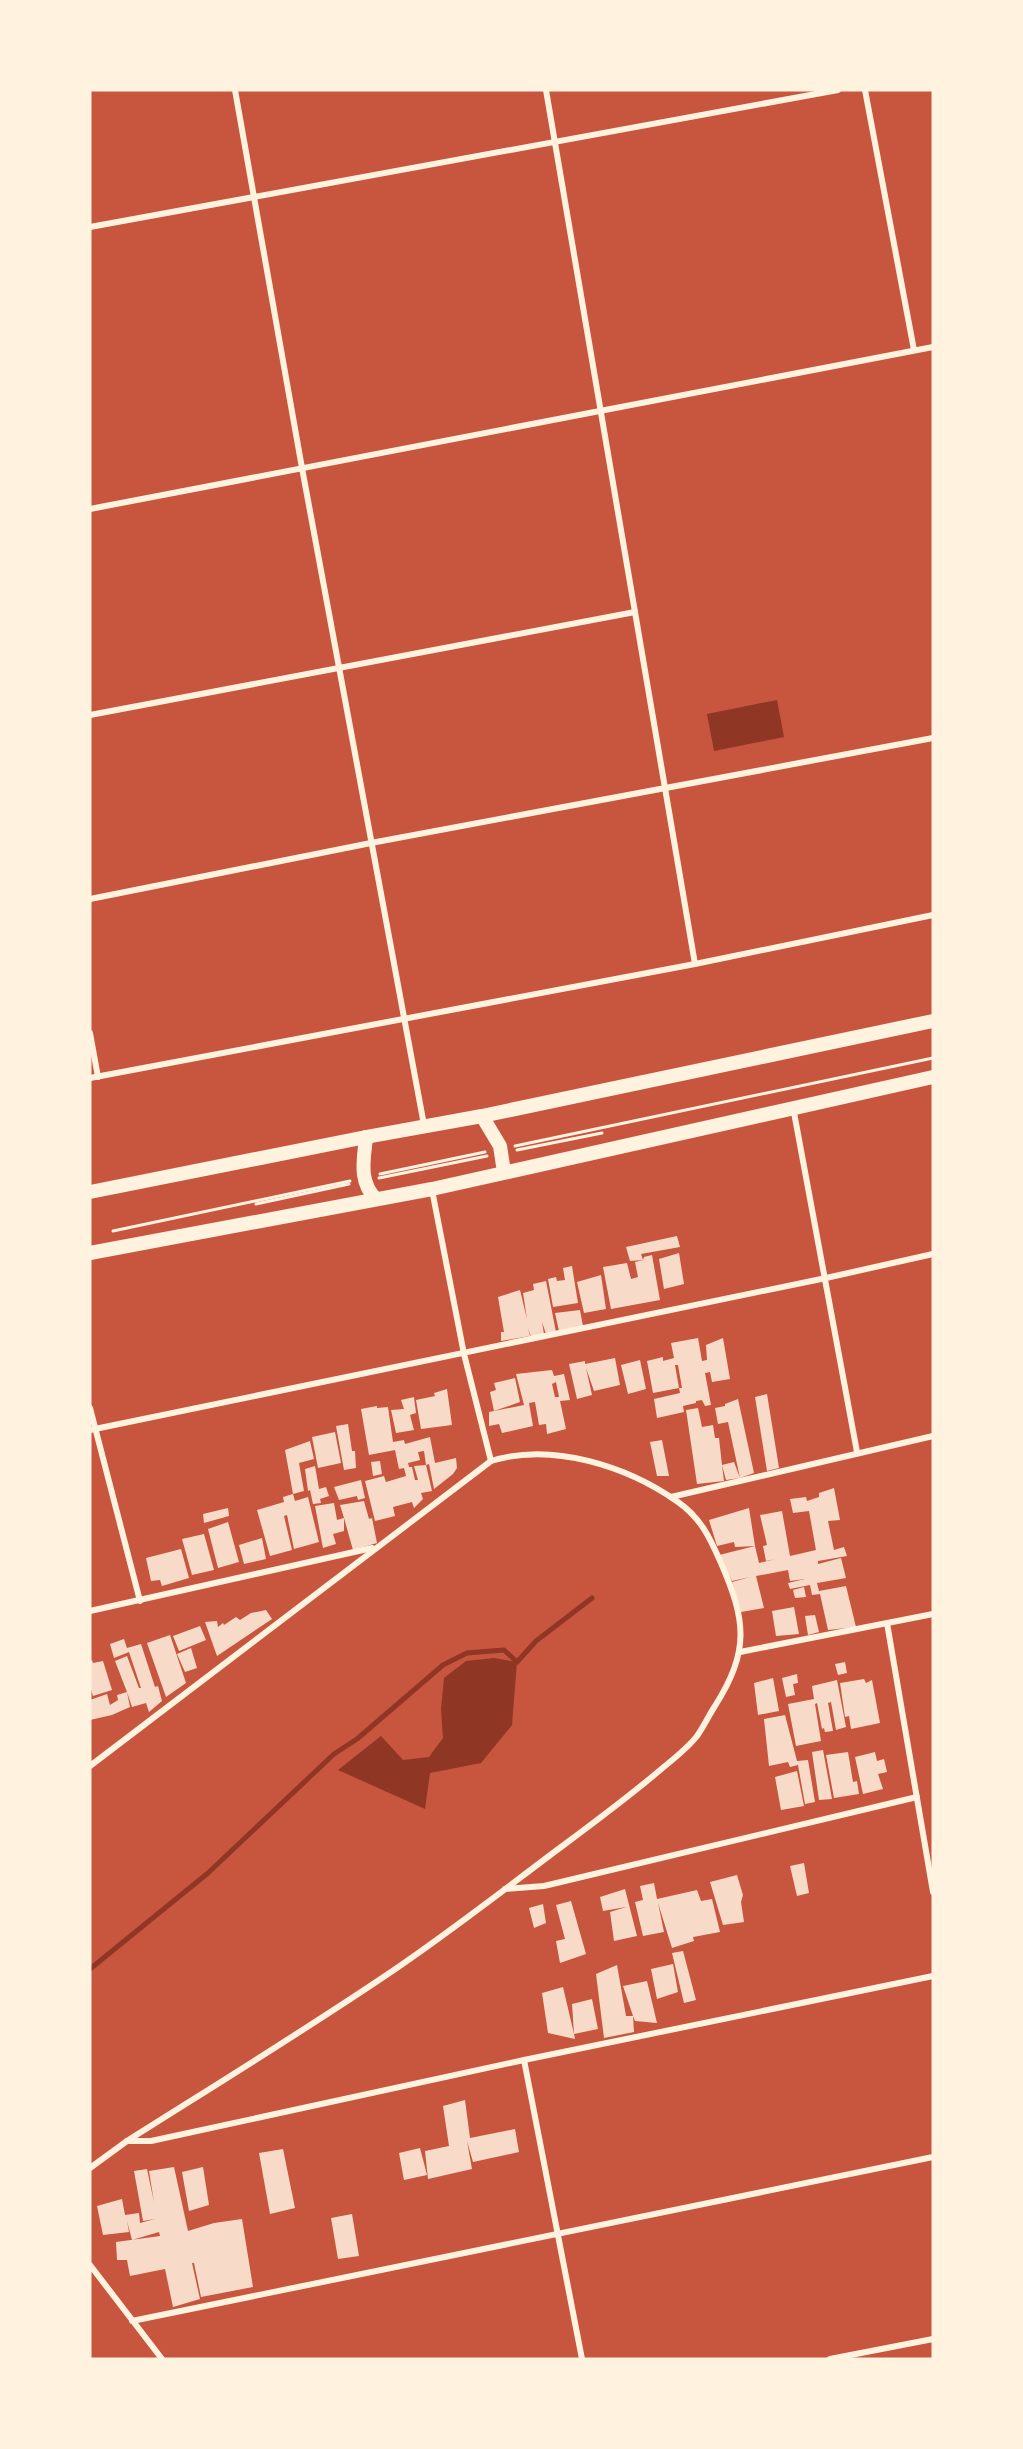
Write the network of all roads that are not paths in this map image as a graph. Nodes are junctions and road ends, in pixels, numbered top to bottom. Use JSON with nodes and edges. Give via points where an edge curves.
{"nodes":[{"id":1,"x":235,"y":90,"type":"edge"},
{"id":2,"x":546,"y":90,"type":"edge"},
{"id":3,"x":838,"y":90,"type":"edge"},
{"id":4,"x":865,"y":90,"type":"edge"},
{"id":5,"x":555,"y":141,"type":"junction"},
{"id":6,"x":255,"y":198,"type":"junction"},
{"id":7,"x":90,"y":227,"type":"edge"},
{"id":8,"x":933,"y":346,"type":"edge"},
{"id":9,"x":914,"y":350,"type":"junction"},
{"id":10,"x":600,"y":412,"type":"junction"},
{"id":11,"x":302,"y":468,"type":"junction"},
{"id":12,"x":90,"y":509,"type":"edge"},
{"id":13,"x":635,"y":612,"type":"junction"},
{"id":14,"x":339,"y":667,"type":"junction"},
{"id":15,"x":90,"y":715,"type":"edge"},
{"id":16,"x":933,"y":738,"type":"edge"},
{"id":17,"x":664,"y":788,"type":"junction"},
{"id":18,"x":371,"y":843,"type":"junction"},
{"id":19,"x":90,"y":899,"type":"edge"},
{"id":20,"x":933,"y":915,"type":"edge"},
{"id":21,"x":694,"y":964,"type":"junction"},
{"id":22,"x":404,"y":1019,"type":"junction"},
{"id":23,"x":933,"y":1021,"type":"edge"},
{"id":24,"x":90,"y":1033,"type":"edge"},
{"id":25,"x":98,"y":1077,"type":"junction"},
{"id":26,"x":933,"y":1077,"type":"edge"},
{"id":27,"x":90,"y":1078,"type":"edge"},
{"id":28,"x":793,"y":1107,"type":"junction"},
{"id":29,"x":482,"y":1116,"type":"junction"},
{"id":30,"x":424,"y":1126,"type":"junction"},
{"id":31,"x":366,"y":1137,"type":"junction"},
{"id":32,"x":504,"y":1172,"type":"junction"},
{"id":33,"x":432,"y":1189,"type":"junction"},
{"id":34,"x":90,"y":1192,"type":"edge"},
{"id":35,"x":376,"y":1199,"type":"junction"},
{"id":36,"x":90,"y":1253,"type":"edge"},
{"id":37,"x":933,"y":1254,"type":"edge"},
{"id":38,"x":826,"y":1278,"type":"junction"},
{"id":39,"x":464,"y":1354,"type":"junction"},
{"id":40,"x":90,"y":1408,"type":"edge"},
{"id":41,"x":93,"y":1430,"type":"edge"},
{"id":42,"x":933,"y":1436,"type":"edge"},
{"id":43,"x":857,"y":1452,"type":"junction"},
{"id":44,"x":491,"y":1461,"type":"junction"},
{"id":45,"x":671,"y":1497,"type":"junction"},
{"id":46,"x":376,"y":1547,"type":"junction"},
{"id":47,"x":140,"y":1600,"type":"junction"},
{"id":48,"x":90,"y":1611,"type":"edge"},
{"id":49,"x":933,"y":1614,"type":"edge"},
{"id":50,"x":887,"y":1623,"type":"junction"},
{"id":51,"x":740,"y":1652,"type":"junction"},
{"id":52,"x":90,"y":1766,"type":"edge"},
{"id":53,"x":917,"y":1797,"type":"junction"},
{"id":54,"x":505,"y":1889,"type":"junction"},
{"id":55,"x":933,"y":1892,"type":"edge"},
{"id":56,"x":933,"y":1976,"type":"edge"},
{"id":57,"x":524,"y":2060,"type":"junction"},
{"id":58,"x":127,"y":2141,"type":"junction"},
{"id":59,"x":933,"y":2157,"type":"edge"},
{"id":60,"x":90,"y":2168,"type":"edge"},
{"id":61,"x":559,"y":2233,"type":"junction"},
{"id":62,"x":90,"y":2265,"type":"edge"},
{"id":63,"x":132,"y":2320,"type":"junction"},
{"id":64,"x":933,"y":2339,"type":"edge"},
{"id":65,"x":162,"y":2359,"type":"edge"},
{"id":66,"x":582,"y":2359,"type":"edge"},
{"id":67,"x":830,"y":2359,"type":"edge"}],
"edges":[{"from":1,"to":6,"type":"street"},
{"from":2,"to":5,"type":"street"},
{"from":3,"to":5,"type":"street"},
{"from":4,"to":9,"type":"street"},
{"from":5,"to":6,"type":"street"},
{"from":5,"to":10,"type":"street"},
{"from":6,"to":7,"type":"street"},
{"from":6,"to":11,"type":"street"},
{"from":8,"to":9,"type":"street"},
{"from":9,"to":10,"type":"street"},
{"from":10,"to":11,"type":"street"},
{"from":10,"to":13,"type":"street"},
{"from":11,"to":12,"type":"street"},
{"from":11,"to":14,"type":"street"},
{"from":13,"to":14,"type":"street"},
{"from":13,"to":17,"type":"street"},
{"from":14,"to":15,"type":"street"},
{"from":14,"to":18,"type":"street"},
{"from":16,"to":17,"type":"street"},
{"from":17,"to":18,"type":"street"},
{"from":17,"to":21,"type":"street"},
{"from":18,"to":19,"type":"street"},
{"from":18,"to":22,"type":"street"},
{"from":20,"to":21,"type":"street"},
{"from":21,"to":22,"type":"street"},
{"from":22,"to":25,"type":"street"},
{"from":22,"to":30,"type":"street"},
{"from":23,"to":29,"type":"main road"},
{"from":24,"to":25,"type":"street"},
{"from":25,"to":27,"type":"street"},
{"from":26,"to":28,"type":"main road"},
{"from":28,"to":32,"type":"main road"},
{"from":28,"to":38,"type":"street"},
{"from":29,"to":30,"type":"main road"},
{"from":29,"to":32,"type":"main road","via":[[500,1146]]},
{"from":30,"to":31,"type":"main road"},
{"from":31,"to":34,"type":"main road"},
{"from":31,"to":35,"type":"main road","via":[[364,1178]]},
{"from":32,"to":33,"type":"main road"},
{"from":33,"to":35,"type":"main road"},
{"from":33,"to":39,"type":"street"},
{"from":35,"to":36,"type":"main road"},
{"from":37,"to":38,"type":"street"},
{"from":38,"to":39,"type":"street"},
{"from":38,"to":43,"type":"street"},
{"from":39,"to":41,"type":"street"},
{"from":39,"to":44,"type":"street"},
{"from":40,"to":41,"type":"street"},
{"from":41,"to":47,"type":"street"},
{"from":42,"to":43,"type":"street"},
{"from":43,"to":45,"type":"street"},
{"from":44,"to":45,"type":"street","via":[[509,1455],[553,1454],[589,1460]]},
{"from":44,"to":46,"type":"street"},
{"from":45,"to":51,"type":"street","via":[[693,1512],[714,1547],[734,1593],[742,1629]]},
{"from":46,"to":47,"type":"street"},
{"from":46,"to":52,"type":"street"},
{"from":47,"to":48,"type":"street"},
{"from":49,"to":50,"type":"street"},
{"from":50,"to":51,"type":"street"},
{"from":50,"to":53,"type":"street"},
{"from":51,"to":54,"type":"street","via":[[733,1676],[697,1736],[628,1797]]},
{"from":53,"to":54,"type":"street","via":[[544,1886]]},
{"from":53,"to":55,"type":"street"},
{"from":54,"to":58,"type":"street","via":[[390,1973]]},
{"from":56,"to":57,"type":"street"},
{"from":57,"to":58,"type":"street","via":[[151,2142]]},
{"from":57,"to":61,"type":"street"},
{"from":58,"to":60,"type":"street"},
{"from":59,"to":61,"type":"street"},
{"from":61,"to":63,"type":"street"},
{"from":61,"to":66,"type":"street"},
{"from":62,"to":63,"type":"street"},
{"from":63,"to":65,"type":"street"},
{"from":64,"to":67,"type":"street"}]}
